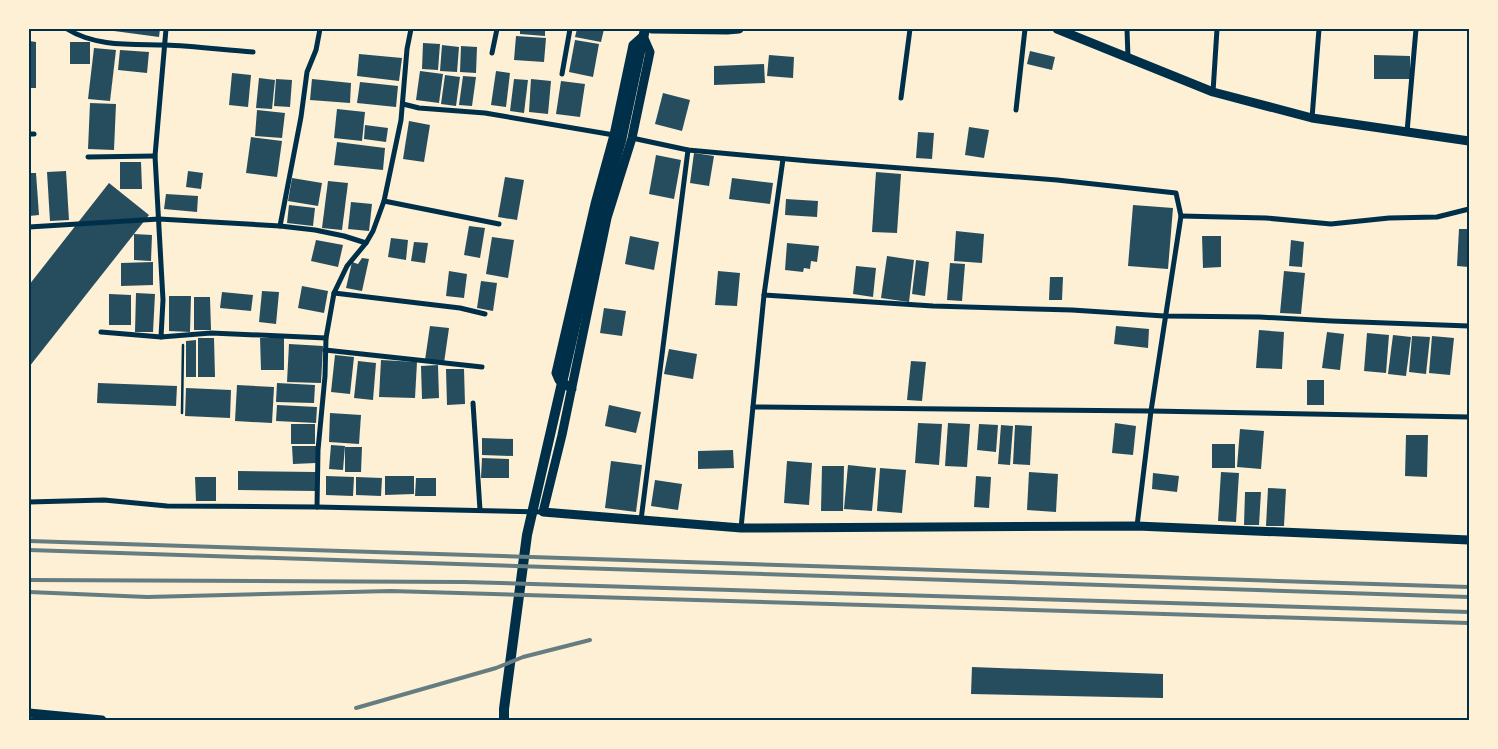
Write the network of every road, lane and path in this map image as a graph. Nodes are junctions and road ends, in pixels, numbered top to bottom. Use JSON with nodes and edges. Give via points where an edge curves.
{"nodes":[{"id":1,"x":67,"y":29,"type":"edge"},
{"id":2,"x":166,"y":29,"type":"edge"},
{"id":3,"x":320,"y":29,"type":"edge"},
{"id":4,"x":411,"y":29,"type":"edge"},
{"id":5,"x":497,"y":29,"type":"edge"},
{"id":6,"x":570,"y":29,"type":"edge"},
{"id":7,"x":652,"y":29,"type":"edge"},
{"id":8,"x":739,"y":29,"type":"edge"},
{"id":9,"x":910,"y":29,"type":"edge"},
{"id":10,"x":1025,"y":29,"type":"edge"},
{"id":11,"x":1057,"y":29,"type":"edge"},
{"id":12,"x":1127,"y":29,"type":"edge"},
{"id":13,"x":1217,"y":29,"type":"edge"},
{"id":14,"x":1319,"y":29,"type":"edge"},
{"id":15,"x":1416,"y":29,"type":"edge"},
{"id":16,"x":728,"y":30,"type":"edge"},
{"id":17,"x":643,"y":37,"type":"edge"},
{"id":18,"x":165,"y":45,"type":"junction"},
{"id":19,"x":253,"y":52,"type":"dead end"},
{"id":20,"x":492,"y":54,"type":"dead end"},
{"id":21,"x":1128,"y":58,"type":"junction"},
{"id":22,"x":562,"y":74,"type":"dead end"},
{"id":23,"x":1213,"y":92,"type":"junction"},
{"id":24,"x":901,"y":98,"type":"dead end"},
{"id":25,"x":403,"y":104,"type":"junction"},
{"id":26,"x":1016,"y":110,"type":"dead end"},
{"id":27,"x":1312,"y":118,"type":"junction"},
{"id":28,"x":1407,"y":133,"type":"junction"},
{"id":29,"x":614,"y":135,"type":"junction"},
{"id":30,"x":632,"y":138,"type":"junction"},
{"id":31,"x":1469,"y":141,"type":"edge"},
{"id":32,"x":688,"y":150,"type":"junction"},
{"id":33,"x":155,"y":156,"type":"junction"},
{"id":34,"x":88,"y":157,"type":"dead end"},
{"id":35,"x":783,"y":159,"type":"junction"},
{"id":36,"x":384,"y":201,"type":"junction"},
{"id":37,"x":1469,"y":209,"type":"edge"},
{"id":38,"x":1181,"y":216,"type":"junction"},
{"id":39,"x":159,"y":219,"type":"junction"},
{"id":40,"x":499,"y":224,"type":"dead end"},
{"id":41,"x":280,"y":226,"type":"junction"},
{"id":42,"x":29,"y":227,"type":"edge"},
{"id":43,"x":366,"y":243,"type":"junction"},
{"id":44,"x":334,"y":293,"type":"junction"},
{"id":45,"x":764,"y":295,"type":"junction"},
{"id":46,"x":485,"y":314,"type":"dead end"},
{"id":47,"x":1164,"y":316,"type":"junction"},
{"id":48,"x":1469,"y":326,"type":"edge"},
{"id":49,"x":101,"y":332,"type":"dead end"},
{"id":50,"x":184,"y":336,"type":"junction"},
{"id":51,"x":161,"y":337,"type":"junction"},
{"id":52,"x":326,"y":338,"type":"junction"},
{"id":53,"x":326,"y":350,"type":"junction"},
{"id":54,"x":482,"y":367,"type":"dead end"},
{"id":55,"x":572,"y":388,"type":"junction"},
{"id":56,"x":474,"y":403,"type":"dead end"},
{"id":57,"x":753,"y":407,"type":"junction"},
{"id":58,"x":1151,"y":411,"type":"junction"},
{"id":59,"x":182,"y":413,"type":"dead end"},
{"id":60,"x":1469,"y":416,"type":"edge"},
{"id":61,"x":29,"y":502,"type":"edge"},
{"id":62,"x":317,"y":507,"type":"junction"},
{"id":63,"x":480,"y":510,"type":"junction"},
{"id":64,"x":543,"y":512,"type":"junction"},
{"id":65,"x":640,"y":520,"type":"junction"},
{"id":66,"x":1137,"y":526,"type":"junction"},
{"id":67,"x":741,"y":528,"type":"junction"},
{"id":68,"x":1469,"y":540,"type":"edge"},
{"id":69,"x":29,"y":713,"type":"edge"},
{"id":70,"x":102,"y":720,"type":"edge"},
{"id":71,"x":504,"y":720,"type":"edge"}],
"edges":[{"from":1,"to":18,"type":"street","via":[[79,36],[120,45]]},
{"from":2,"to":18,"type":"street"},
{"from":3,"to":41,"type":"street","via":[[307,72]]},
{"from":4,"to":25,"type":"street"},
{"from":5,"to":20,"type":"street"},
{"from":6,"to":22,"type":"street"},
{"from":7,"to":16,"type":"street"},
{"from":8,"to":16,"type":"street"},
{"from":9,"to":24,"type":"street"},
{"from":10,"to":26,"type":"street"},
{"from":11,"to":21,"type":"street"},
{"from":12,"to":21,"type":"street"},
{"from":13,"to":23,"type":"street"},
{"from":14,"to":27,"type":"street"},
{"from":15,"to":28,"type":"street"},
{"from":17,"to":29,"type":"street","via":[[633,45]]},
{"from":17,"to":30,"type":"street","via":[[650,52]]},
{"from":17,"to":71,"type":"main road","via":[[527,535]]},
{"from":18,"to":19,"type":"street"},
{"from":18,"to":33,"type":"street"},
{"from":21,"to":23,"type":"street"},
{"from":23,"to":27,"type":"street"},
{"from":25,"to":29,"type":"street","via":[[485,113]]},
{"from":25,"to":36,"type":"street"},
{"from":27,"to":28,"type":"street"},
{"from":28,"to":31,"type":"street"},
{"from":29,"to":55,"type":"street","via":[[594,204],[556,373],[559,380]]},
{"from":30,"to":32,"type":"street"},
{"from":30,"to":55,"type":"street","via":[[607,218]]},
{"from":32,"to":35,"type":"street"},
{"from":32,"to":65,"type":"street"},
{"from":33,"to":34,"type":"street"},
{"from":33,"to":39,"type":"street"},
{"from":35,"to":38,"type":"street","via":[[1057,180],[1176,193]]},
{"from":35,"to":45,"type":"street"},
{"from":36,"to":40,"type":"street"},
{"from":36,"to":43,"type":"street"},
{"from":37,"to":38,"type":"street","via":[[1437,217],[1332,224]]},
{"from":38,"to":47,"type":"street"},
{"from":39,"to":41,"type":"street"},
{"from":39,"to":42,"type":"street"},
{"from":39,"to":51,"type":"street","via":[[163,300]]},
{"from":41,"to":43,"type":"street","via":[[334,234]]},
{"from":43,"to":44,"type":"street","via":[[347,266]]},
{"from":44,"to":46,"type":"street"},
{"from":44,"to":52,"type":"street"},
{"from":45,"to":47,"type":"street"},
{"from":45,"to":57,"type":"street"},
{"from":47,"to":48,"type":"street"},
{"from":47,"to":58,"type":"street"},
{"from":49,"to":51,"type":"street"},
{"from":50,"to":51,"type":"street"},
{"from":50,"to":52,"type":"street"},
{"from":50,"to":59,"type":"path"},
{"from":52,"to":53,"type":"street"},
{"from":53,"to":54,"type":"street"},
{"from":53,"to":62,"type":"street"},
{"from":55,"to":64,"type":"street"},
{"from":56,"to":63,"type":"street"},
{"from":57,"to":58,"type":"street"},
{"from":57,"to":67,"type":"street"},
{"from":58,"to":60,"type":"street"},
{"from":58,"to":66,"type":"street"},
{"from":61,"to":62,"type":"street","via":[[104,500],[168,506]]},
{"from":62,"to":63,"type":"street"},
{"from":63,"to":64,"type":"street"},
{"from":64,"to":65,"type":"street"},
{"from":65,"to":67,"type":"street"},
{"from":66,"to":67,"type":"street"},
{"from":66,"to":68,"type":"street"},
{"from":69,"to":70,"type":"street"}]}
